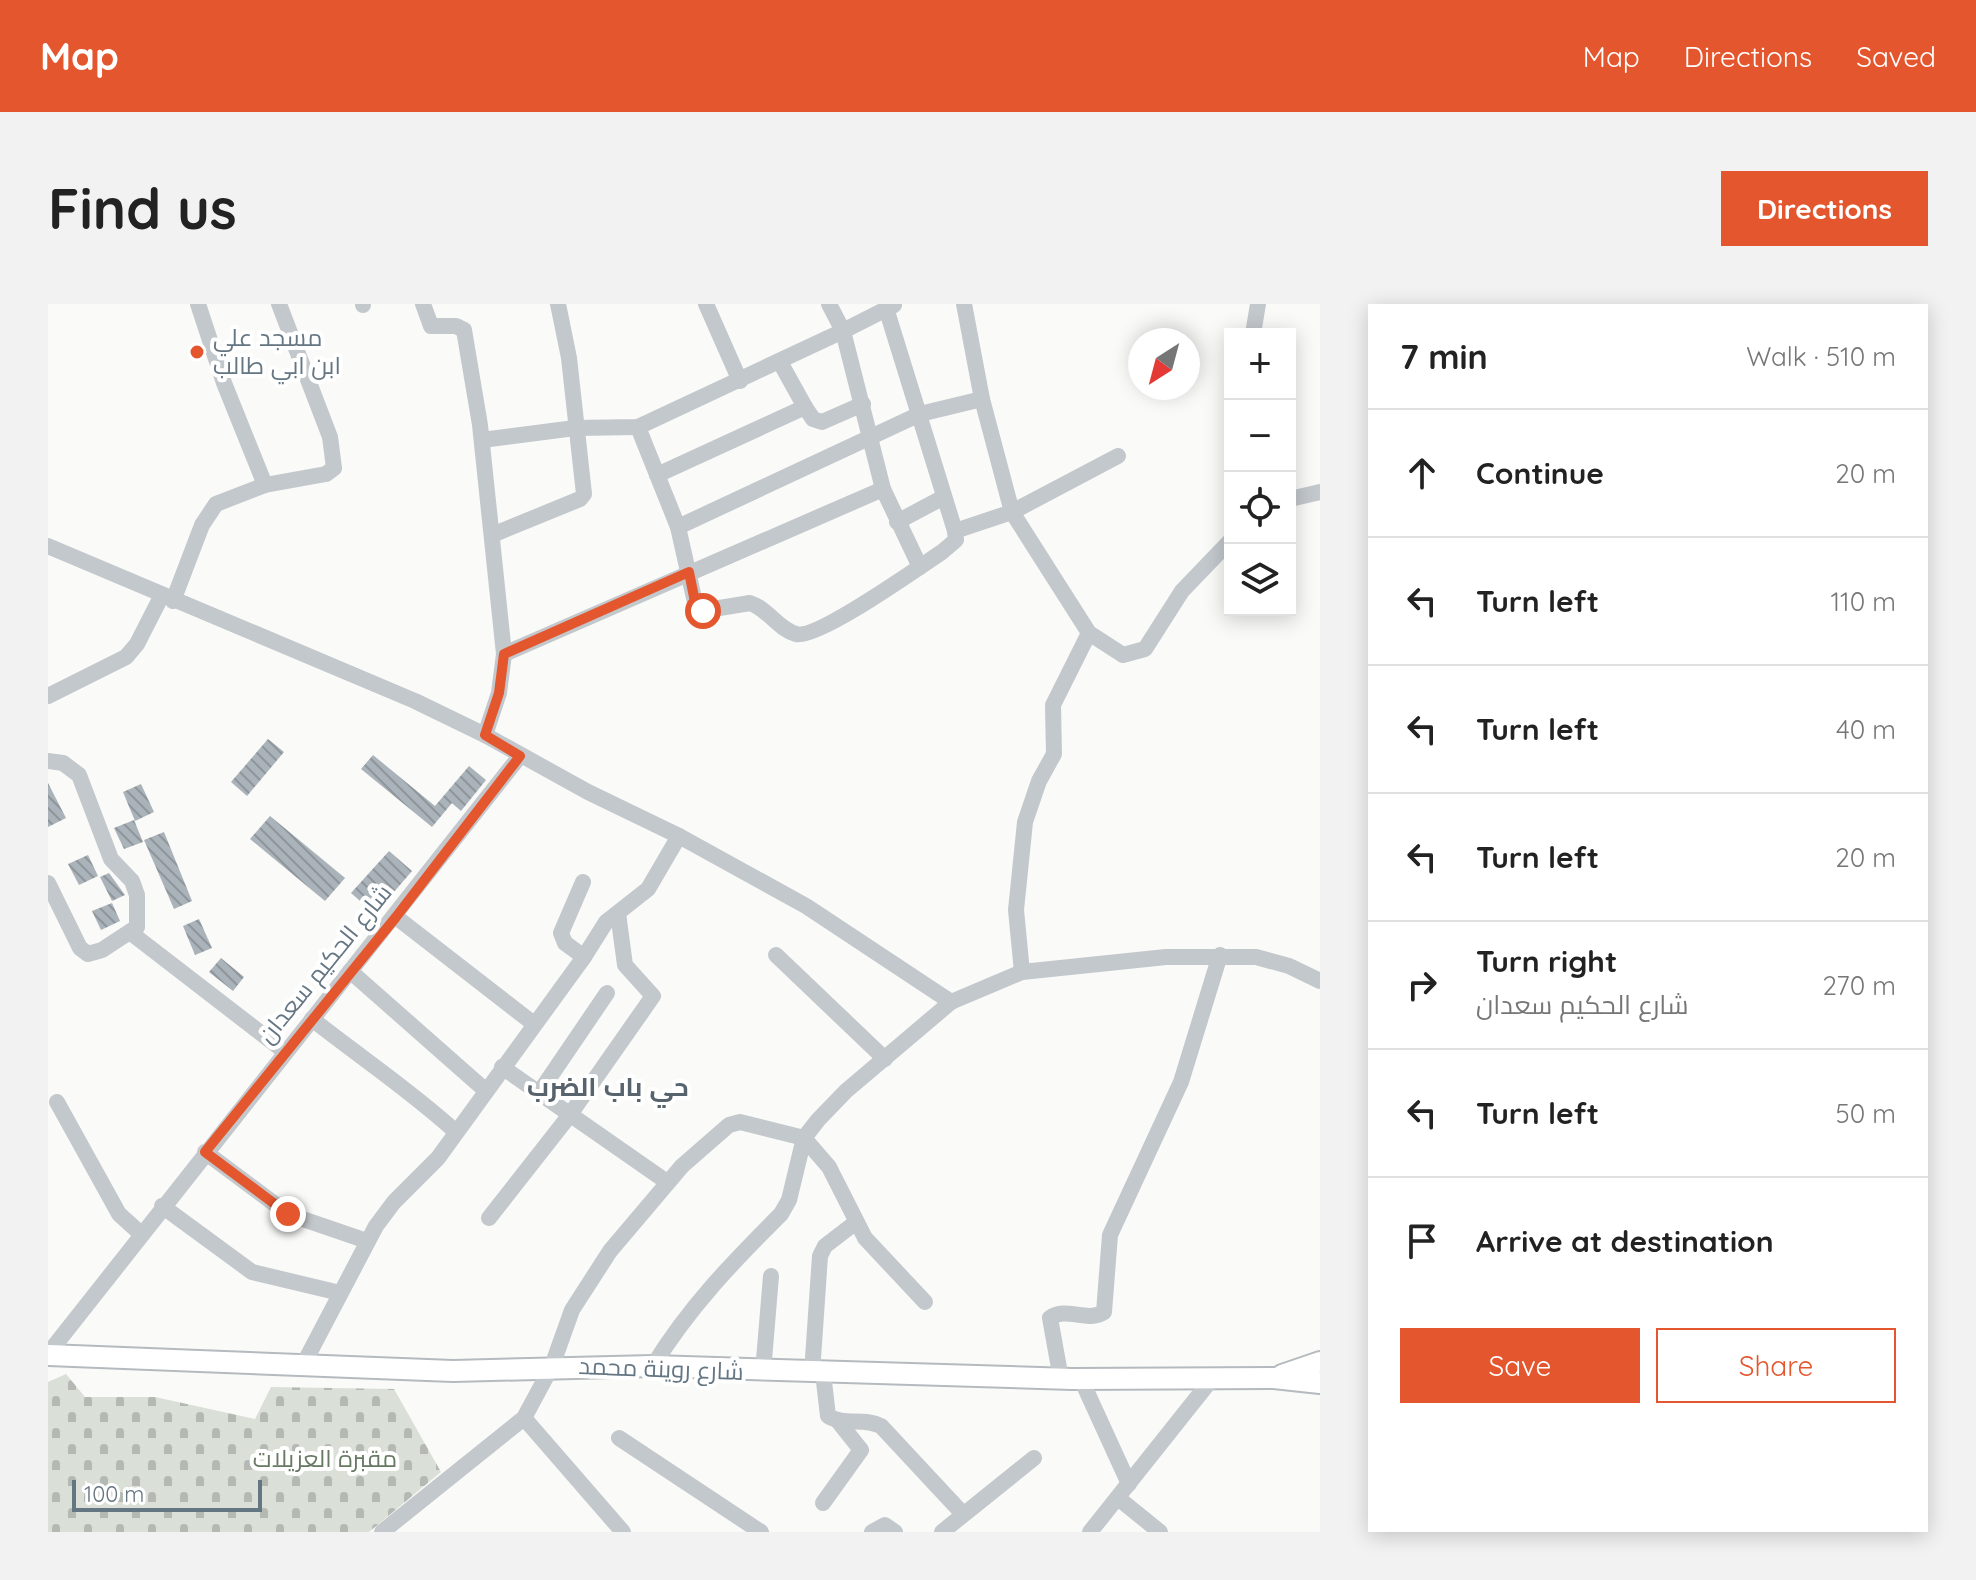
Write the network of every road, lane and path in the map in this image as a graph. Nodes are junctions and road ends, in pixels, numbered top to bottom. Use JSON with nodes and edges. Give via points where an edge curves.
{"nodes":[{"id":1,"x":198,"y":304,"type":"edge"},
{"id":2,"x":279,"y":304,"type":"edge"},
{"id":3,"x":423,"y":304,"type":"edge"},
{"id":4,"x":558,"y":304,"type":"edge"},
{"id":5,"x":706,"y":304,"type":"edge"},
{"id":6,"x":829,"y":304,"type":"edge"},
{"id":7,"x":964,"y":304,"type":"edge"},
{"id":8,"x":1258,"y":304,"type":"edge"},
{"id":9,"x":891,"y":306,"type":"edge"},
{"id":10,"x":867,"y":311,"type":"edge"},
{"id":11,"x":1254,"y":328,"type":"edge"},
{"id":12,"x":843,"y":331,"type":"junction"},
{"id":13,"x":780,"y":362,"type":"junction"},
{"id":14,"x":740,"y":381,"type":"junction"},
{"id":15,"x":982,"y":399,"type":"junction"},
{"id":16,"x":863,"y":404,"type":"junction"},
{"id":17,"x":805,"y":407,"type":"junction"},
{"id":18,"x":920,"y":414,"type":"junction"},
{"id":19,"x":638,"y":427,"type":"junction"},
{"id":20,"x":575,"y":428,"type":"junction"},
{"id":21,"x":871,"y":435,"type":"junction"},
{"id":22,"x":482,"y":440,"type":"junction"},
{"id":23,"x":1118,"y":456,"type":"dead end"},
{"id":24,"x":657,"y":475,"type":"junction"},
{"id":25,"x":265,"y":485,"type":"junction"},
{"id":26,"x":883,"y":489,"type":"junction"},
{"id":27,"x":1320,"y":492,"type":"edge"},
{"id":28,"x":942,"y":498,"type":"junction"},
{"id":29,"x":1296,"y":498,"type":"edge"},
{"id":30,"x":1012,"y":512,"type":"junction"},
{"id":31,"x":897,"y":522,"type":"junction"},
{"id":32,"x":678,"y":527,"type":"junction"},
{"id":33,"x":955,"y":531,"type":"junction"},
{"id":34,"x":492,"y":535,"type":"junction"},
{"id":35,"x":1227,"y":544,"type":"edge"},
{"id":36,"x":48,"y":546,"type":"edge"},
{"id":37,"x":920,"y":567,"type":"junction"},
{"id":38,"x":689,"y":572,"type":"junction"},
{"id":39,"x":167,"y":598,"type":"junction"},
{"id":40,"x":1089,"y":633,"type":"junction"},
{"id":41,"x":504,"y":654,"type":"junction"},
{"id":42,"x":48,"y":696,"type":"edge"},
{"id":43,"x":485,"y":735,"type":"junction"},
{"id":44,"x":520,"y":756,"type":"junction"},
{"id":45,"x":48,"y":761,"type":"edge"},
{"id":46,"x":679,"y":836,"type":"junction"},
{"id":47,"x":583,"y":882,"type":"dead end"},
{"id":48,"x":48,"y":883,"type":"edge"},
{"id":49,"x":618,"y":913,"type":"junction"},
{"id":50,"x":396,"y":917,"type":"junction"},
{"id":51,"x":131,"y":933,"type":"junction"},
{"id":52,"x":776,"y":955,"type":"dead end"},
{"id":53,"x":1220,"y":955,"type":"junction"},
{"id":54,"x":584,"y":957,"type":"junction"},
{"id":55,"x":350,"y":971,"type":"junction"},
{"id":56,"x":1022,"y":972,"type":"junction"},
{"id":57,"x":1320,"y":979,"type":"edge"},
{"id":58,"x":607,"y":993,"type":"dead end"},
{"id":59,"x":951,"y":1002,"type":"junction"},
{"id":60,"x":312,"y":1019,"type":"junction"},
{"id":61,"x":534,"y":1024,"type":"junction"},
{"id":62,"x":284,"y":1051,"type":"junction"},
{"id":63,"x":885,"y":1059,"type":"junction"},
{"id":64,"x":502,"y":1067,"type":"junction"},
{"id":65,"x":485,"y":1090,"type":"junction"},
{"id":66,"x":539,"y":1093,"type":"junction"},
{"id":67,"x":57,"y":1102,"type":"dead end"},
{"id":68,"x":569,"y":1116,"type":"junction"},
{"id":69,"x":456,"y":1132,"type":"junction"},
{"id":70,"x":804,"y":1138,"type":"junction"},
{"id":71,"x":205,"y":1152,"type":"junction"},
{"id":72,"x":667,"y":1182,"type":"junction"},
{"id":73,"x":162,"y":1206,"type":"junction"},
{"id":74,"x":489,"y":1218,"type":"dead end"},
{"id":75,"x":855,"y":1223,"type":"junction"},
{"id":76,"x":140,"y":1233,"type":"junction"},
{"id":77,"x":367,"y":1241,"type":"junction"},
{"id":78,"x":771,"y":1276,"type":"dead end"},
{"id":79,"x":340,"y":1293,"type":"junction"},
{"id":80,"x":925,"y":1302,"type":"dead end"},
{"id":81,"x":48,"y":1354,"type":"edge"},
{"id":82,"x":1320,"y":1362,"type":"edge"},
{"id":83,"x":552,"y":1366,"type":"junction"},
{"id":84,"x":653,"y":1366,"type":"junction"},
{"id":85,"x":302,"y":1367,"type":"junction"},
{"id":86,"x":763,"y":1372,"type":"junction"},
{"id":87,"x":818,"y":1373,"type":"junction"},
{"id":88,"x":1274,"y":1378,"type":"junction"},
{"id":89,"x":1071,"y":1379,"type":"junction"},
{"id":90,"x":1211,"y":1380,"type":"junction"},
{"id":91,"x":1320,"y":1383,"type":"edge"},
{"id":92,"x":524,"y":1418,"type":"junction"},
{"id":93,"x":838,"y":1421,"type":"junction"},
{"id":94,"x":619,"y":1438,"type":"dead end"},
{"id":95,"x":1034,"y":1458,"type":"dead end"},
{"id":96,"x":1129,"y":1484,"type":"junction"},
{"id":97,"x":1118,"y":1498,"type":"junction"},
{"id":98,"x":823,"y":1503,"type":"dead end"},
{"id":99,"x":963,"y":1514,"type":"junction"},
{"id":100,"x":1095,"y":1530,"type":"edge"},
{"id":101,"x":386,"y":1531,"type":"edge"},
{"id":102,"x":623,"y":1532,"type":"edge"},
{"id":103,"x":761,"y":1532,"type":"edge"},
{"id":104,"x":872,"y":1532,"type":"edge"},
{"id":105,"x":895,"y":1532,"type":"edge"},
{"id":106,"x":942,"y":1532,"type":"edge"},
{"id":107,"x":1160,"y":1532,"type":"edge"}],
"edges":[{"from":1,"to":25,"type":"street"},
{"from":2,"to":25,"type":"street","via":[[335,458],[334,468],[326,474]]},
{"from":3,"to":22,"type":"street","via":[[431,326],[461,327],[467,336]]},
{"from":4,"to":20,"type":"street"},
{"from":5,"to":14,"type":"street"},
{"from":6,"to":12,"type":"street"},
{"from":7,"to":15,"type":"street"},
{"from":8,"to":11,"type":"street"},
{"from":9,"to":10,"type":"street"},
{"from":9,"to":18,"type":"street"},
{"from":10,"to":12,"type":"street"},
{"from":12,"to":13,"type":"street"},
{"from":12,"to":16,"type":"street"},
{"from":13,"to":14,"type":"street"},
{"from":13,"to":17,"type":"street"},
{"from":14,"to":19,"type":"street"},
{"from":15,"to":18,"type":"street"},
{"from":15,"to":30,"type":"street"},
{"from":16,"to":17,"type":"street","via":[[822,422]]},
{"from":16,"to":21,"type":"street"},
{"from":17,"to":24,"type":"street"},
{"from":18,"to":21,"type":"street"},
{"from":18,"to":28,"type":"street"},
{"from":19,"to":20,"type":"street"},
{"from":19,"to":24,"type":"street"},
{"from":20,"to":22,"type":"street"},
{"from":20,"to":34,"type":"street","via":[[585,486],[582,497]]},
{"from":21,"to":26,"type":"street"},
{"from":21,"to":32,"type":"street"},
{"from":22,"to":34,"type":"street"},
{"from":23,"to":30,"type":"street"},
{"from":24,"to":32,"type":"street"},
{"from":25,"to":39,"type":"street","via":[[216,504]]},
{"from":26,"to":31,"type":"street"},
{"from":26,"to":38,"type":"street"},
{"from":27,"to":29,"type":"street"},
{"from":28,"to":31,"type":"street"},
{"from":28,"to":33,"type":"street"},
{"from":30,"to":33,"type":"street"},
{"from":30,"to":40,"type":"street"},
{"from":31,"to":37,"type":"street"},
{"from":32,"to":38,"type":"street"},
{"from":33,"to":37,"type":"street","via":[[956,540]]},
{"from":34,"to":41,"type":"street"},
{"from":35,"to":40,"type":"street","via":[[1182,591],[1138,654],[1123,655]]},
{"from":36,"to":39,"type":"street"},
{"from":37,"to":38,"type":"street","via":[[838,622],[802,635],[750,603],[701,611]]},
{"from":38,"to":41,"type":"street"},
{"from":39,"to":42,"type":"street","via":[[126,657]]},
{"from":39,"to":43,"type":"street"},
{"from":40,"to":56,"type":"street","via":[[1053,705],[1054,754],[1025,822],[1016,910]]},
{"from":41,"to":43,"type":"street","via":[[499,693]]},
{"from":43,"to":44,"type":"street"},
{"from":44,"to":46,"type":"street"},
{"from":44,"to":50,"type":"street","name":"شارع الحكيم سعدان"},
{"from":45,"to":51,"type":"street","via":[[63,763],[79,775],[111,859],[132,881],[139,904],[137,927]]},
{"from":46,"to":49,"type":"street","via":[[648,889]]},
{"from":46,"to":59,"type":"street","via":[[806,906]]},
{"from":47,"to":54,"type":"street","via":[[561,933],[565,943]]},
{"from":48,"to":51,"type":"street","via":[[85,952],[94,955]]},
{"from":49,"to":54,"type":"street"},
{"from":49,"to":68,"type":"street","via":[[625,965],[653,996]]},
{"from":50,"to":55,"type":"street","name":"شارع الحكيم سعدان"},
{"from":50,"to":61,"type":"street"},
{"from":51,"to":62,"type":"street"},
{"from":52,"to":63,"type":"street"},
{"from":53,"to":56,"type":"street"},
{"from":53,"to":57,"type":"street","via":[[1256,957]]},
{"from":53,"to":89,"type":"street","via":[[1181,1082],[1110,1235],[1104,1312],[1095,1317],[1058,1313],[1050,1318]]},
{"from":54,"to":61,"type":"street"},
{"from":55,"to":60,"type":"street","name":"شارع الحكيم سعدان"},
{"from":55,"to":65,"type":"street"},
{"from":56,"to":59,"type":"street"},
{"from":58,"to":66,"type":"street"},
{"from":59,"to":63,"type":"street"},
{"from":60,"to":62,"type":"street","name":"شارع الحكيم سعدان"},
{"from":60,"to":69,"type":"street","via":[[365,1062],[399,1081]]},
{"from":61,"to":64,"type":"street"},
{"from":62,"to":71,"type":"street","name":"شارع الحكيم سعدان"},
{"from":63,"to":70,"type":"street","via":[[846,1091]]},
{"from":64,"to":65,"type":"street"},
{"from":64,"to":66,"type":"street"},
{"from":65,"to":69,"type":"street"},
{"from":66,"to":68,"type":"street"},
{"from":67,"to":76,"type":"street","via":[[119,1214]]},
{"from":68,"to":72,"type":"street"},
{"from":68,"to":74,"type":"street"},
{"from":69,"to":77,"type":"street"},
{"from":70,"to":72,"type":"street","via":[[740,1122],[729,1125]]},
{"from":70,"to":75,"type":"street","via":[[829,1167]]},
{"from":70,"to":84,"type":"street","via":[[781,1214],[710,1285]]},
{"from":71,"to":73,"type":"street","name":"شارع الحكيم سعدان"},
{"from":71,"to":77,"type":"street","via":[[288,1214]]},
{"from":72,"to":83,"type":"street","via":[[587,1286],[559,1339]]},
{"from":73,"to":76,"type":"street","name":"شارع الحكيم سعدان"},
{"from":73,"to":79,"type":"street","via":[[252,1272]]},
{"from":75,"to":80,"type":"street"},
{"from":75,"to":87,"type":"street","via":[[820,1256]]},
{"from":76,"to":81,"type":"street","name":"شارع الحكيم سعدان"},
{"from":77,"to":79,"type":"street"},
{"from":78,"to":86,"type":"street"},
{"from":79,"to":85,"type":"street"},
{"from":81,"to":85,"type":"main road","name":"شارع روينة محمد"},
{"from":82,"to":88,"type":"main road"},
{"from":83,"to":84,"type":"main road","name":"شارع روينة محمد"},
{"from":83,"to":85,"type":"main road","name":"شارع روينة محمد","via":[[453,1371]]},
{"from":83,"to":92,"type":"street"},
{"from":84,"to":86,"type":"main road","name":"شارع روينة محمد"},
{"from":86,"to":87,"type":"main road","name":"شارع روينة محمد"},
{"from":87,"to":89,"type":"main road","name":"شارع روينة محمد"},
{"from":87,"to":93,"type":"street","via":[[827,1414]]},
{"from":88,"to":90,"type":"main road","name":"شارع روينة محمد"},
{"from":88,"to":91,"type":"main road"},
{"from":89,"to":90,"type":"main road","name":"شارع روينة محمد"},
{"from":89,"to":96,"type":"street"},
{"from":90,"to":96,"type":"street"},
{"from":92,"to":101,"type":"street"},
{"from":92,"to":102,"type":"street"},
{"from":93,"to":98,"type":"street","via":[[861,1450]]},
{"from":93,"to":99,"type":"street","via":[[881,1426]]},
{"from":94,"to":103,"type":"street"},
{"from":95,"to":99,"type":"street"},
{"from":96,"to":97,"type":"street"},
{"from":97,"to":100,"type":"street"},
{"from":97,"to":107,"type":"street"},
{"from":99,"to":106,"type":"street"},
{"from":104,"to":105,"type":"street","via":[[885,1525]]}]}
